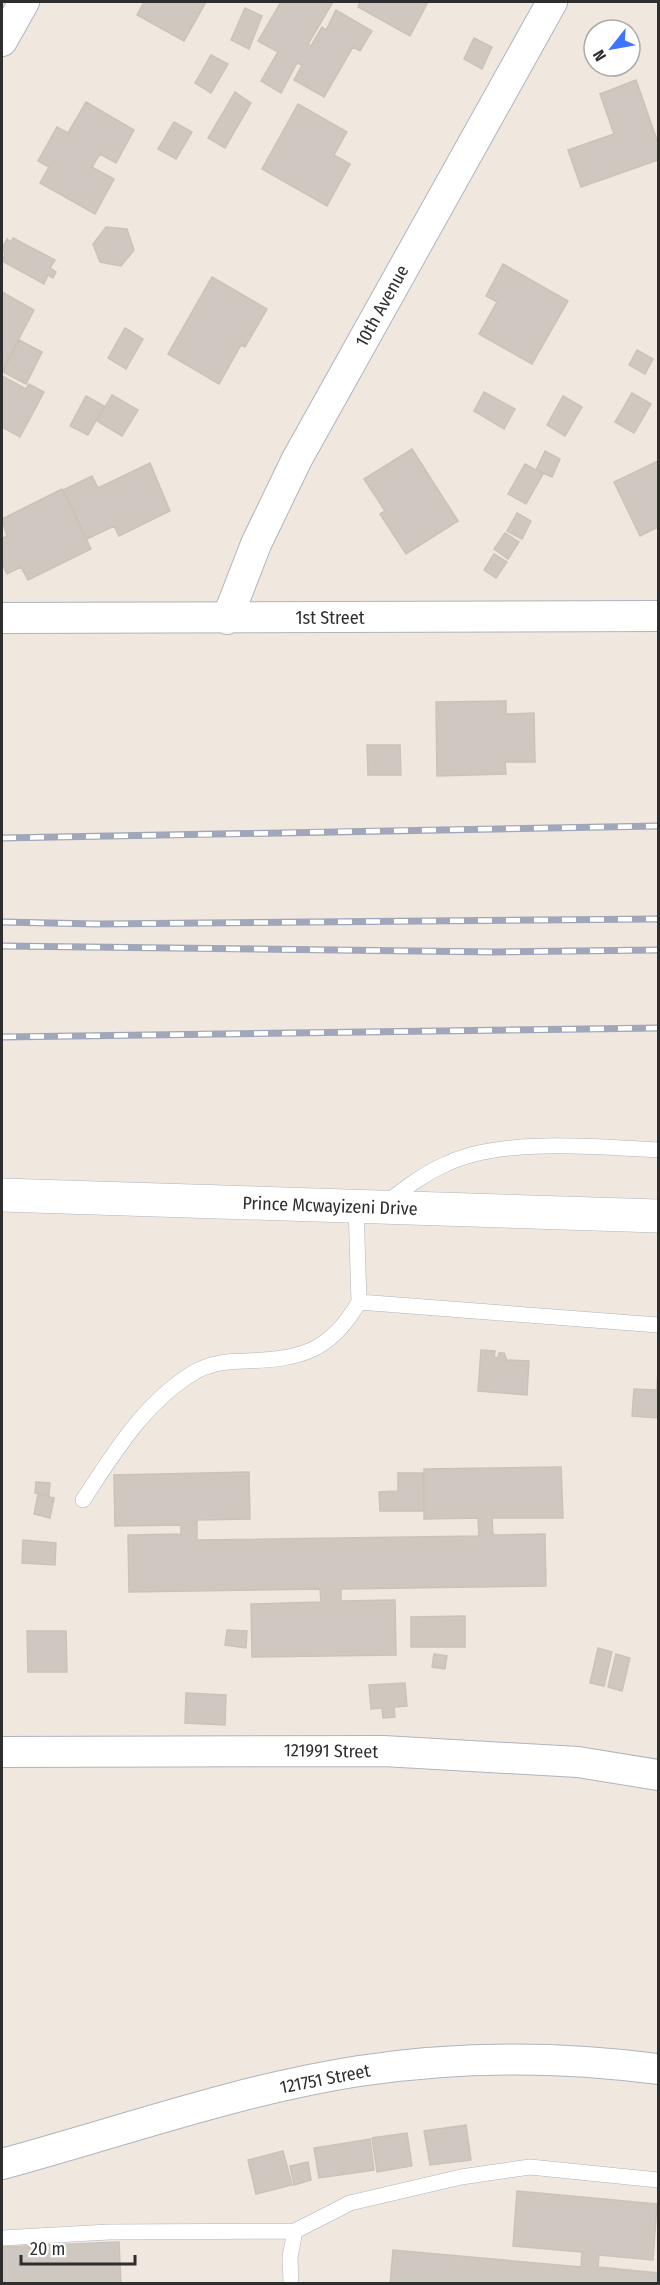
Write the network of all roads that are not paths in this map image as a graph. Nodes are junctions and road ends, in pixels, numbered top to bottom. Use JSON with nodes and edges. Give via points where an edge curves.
{"nodes":[{"id":1,"x":24,"y":2,"type":"edge"},
{"id":2,"x":552,"y":2,"type":"edge"},
{"id":3,"x":2,"y":41,"type":"edge"},
{"id":4,"x":658,"y":616,"type":"edge"},
{"id":5,"x":2,"y":618,"type":"edge"},
{"id":6,"x":227,"y":619,"type":"junction"},
{"id":7,"x":658,"y":1150,"type":"edge"},
{"id":8,"x":2,"y":1196,"type":"edge"},
{"id":9,"x":368,"y":1207,"type":"junction"},
{"id":10,"x":658,"y":1216,"type":"edge"},
{"id":11,"x":359,"y":1302,"type":"junction"},
{"id":12,"x":658,"y":1324,"type":"edge"},
{"id":13,"x":83,"y":1500,"type":"dead end"},
{"id":14,"x":2,"y":1752,"type":"edge"},
{"id":15,"x":658,"y":1776,"type":"edge"},
{"id":16,"x":658,"y":2069,"type":"edge"},
{"id":17,"x":2,"y":2164,"type":"edge"},
{"id":18,"x":658,"y":2180,"type":"edge"},
{"id":19,"x":295,"y":2231,"type":"junction"},
{"id":20,"x":2,"y":2238,"type":"edge"},
{"id":21,"x":291,"y":2283,"type":"edge"}],
"edges":[{"from":1,"to":3,"type":"street"},
{"from":2,"to":6,"type":"street","name":"10th Avenue","via":[[297,459],[256,544]]},
{"from":4,"to":6,"type":"street","name":"1st Street"},
{"from":5,"to":6,"type":"street","name":"1st Street"},
{"from":7,"to":9,"type":"lane","via":[[547,1146],[463,1157]]},
{"from":8,"to":9,"type":"street","name":"Prince Mcwayizeni Drive"},
{"from":9,"to":10,"type":"street","name":"Prince Mcwayizeni Drive"},
{"from":9,"to":11,"type":"lane"},
{"from":11,"to":12,"type":"lane"},
{"from":11,"to":13,"type":"lane","via":[[335,1335],[306,1354],[227,1361],[194,1372],[144,1415],[119,1444]]},
{"from":14,"to":15,"type":"street","name":"121991 Street","via":[[383,1751],[578,1762]]},
{"from":16,"to":17,"type":"street","name":"121751 Street","via":[[575,2061],[490,2060],[429,2062],[358,2071],[266,2090]]},
{"from":18,"to":19,"type":"lane","via":[[530,2168],[461,2177],[350,2203]]},
{"from":19,"to":20,"type":"lane","via":[[109,2232]]},
{"from":19,"to":21,"type":"lane"}]}
